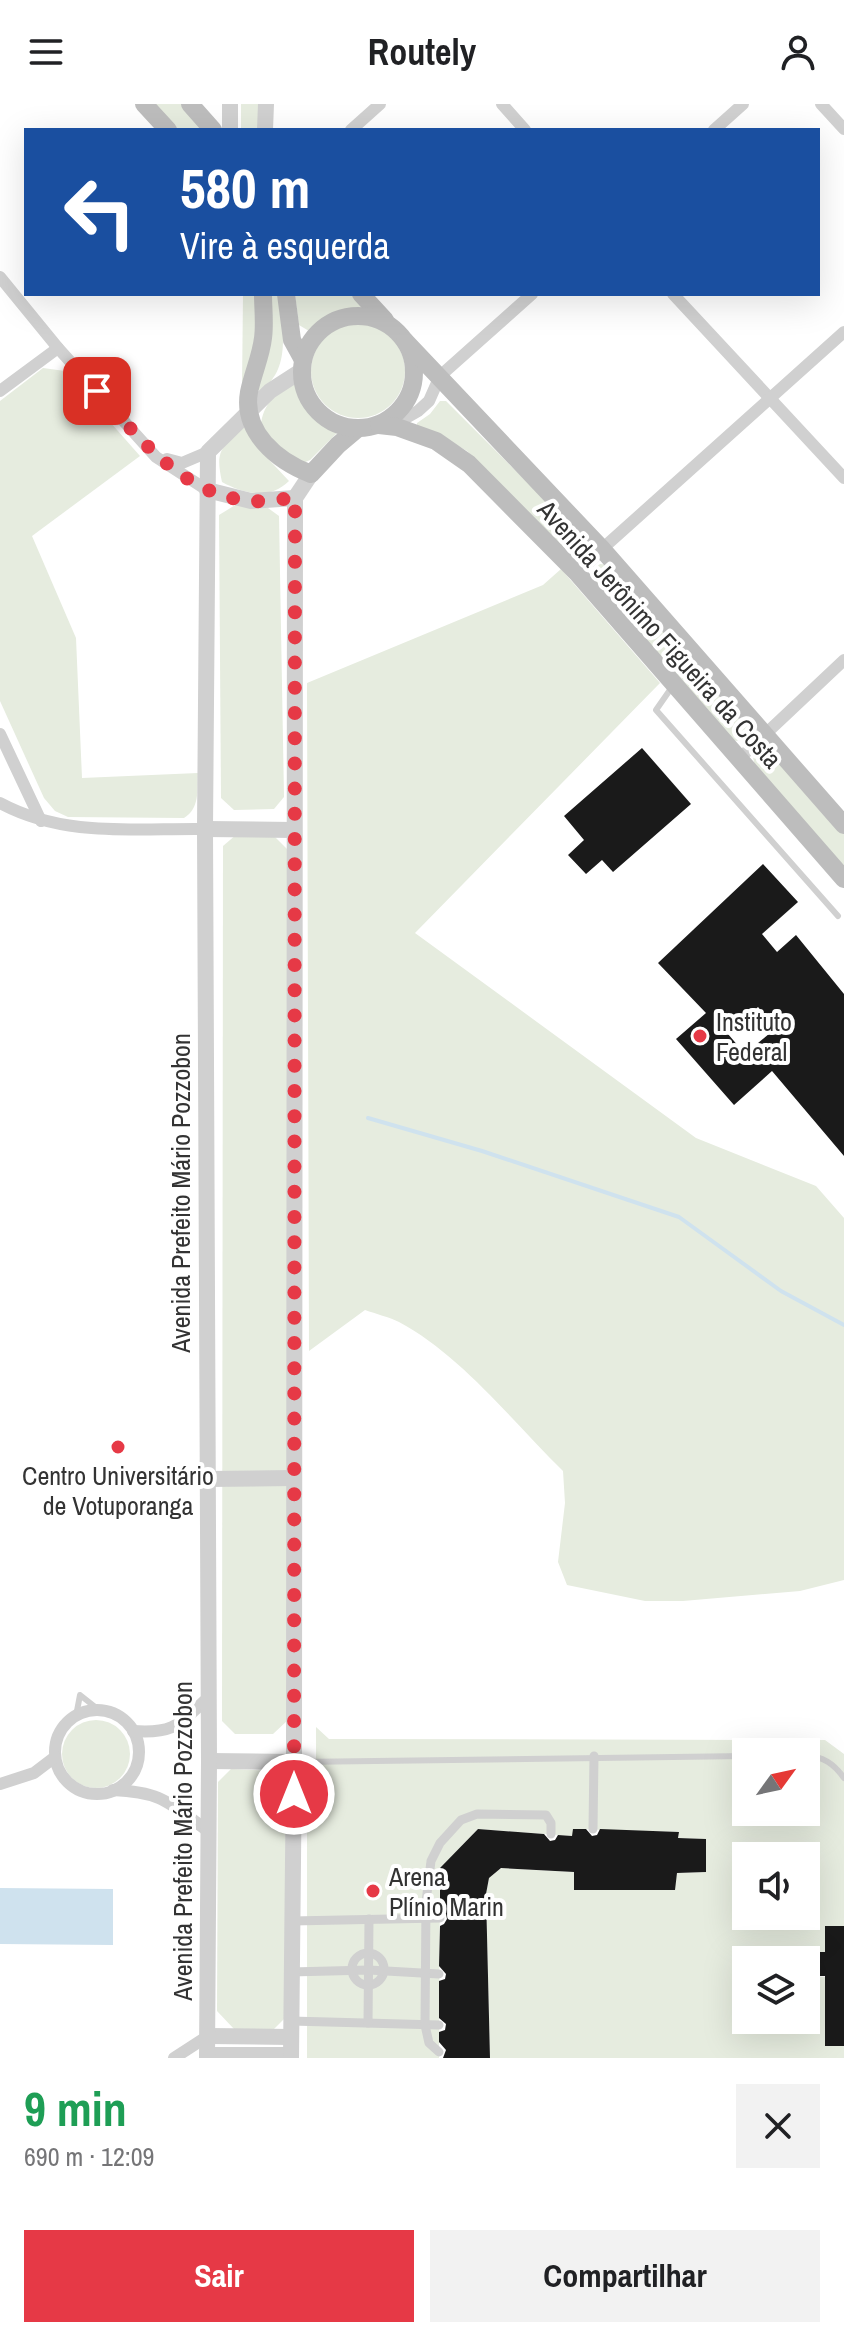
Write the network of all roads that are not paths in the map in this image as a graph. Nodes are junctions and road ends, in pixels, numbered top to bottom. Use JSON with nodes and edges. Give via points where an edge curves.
{"nodes":[{"id":1,"x":144,"y":104,"type":"edge"},
{"id":2,"x":190,"y":104,"type":"edge"},
{"id":3,"x":230,"y":104,"type":"edge"},
{"id":4,"x":266,"y":104,"type":"edge"},
{"id":5,"x":380,"y":104,"type":"edge"},
{"id":6,"x":502,"y":104,"type":"edge"},
{"id":7,"x":743,"y":104,"type":"edge"},
{"id":8,"x":821,"y":104,"type":"edge"},
{"id":9,"x":166,"y":128,"type":"edge"},
{"id":10,"x":211,"y":128,"type":"edge"},
{"id":11,"x":230,"y":128,"type":"edge"},
{"id":12,"x":265,"y":128,"type":"edge"},
{"id":13,"x":353,"y":128,"type":"edge"},
{"id":14,"x":523,"y":128,"type":"edge"},
{"id":15,"x":716,"y":128,"type":"edge"},
{"id":16,"x":844,"y":129,"type":"edge"},
{"id":17,"x":0,"y":277,"type":"edge"},
{"id":18,"x":263,"y":296,"type":"edge"},
{"id":19,"x":286,"y":296,"type":"edge"},
{"id":20,"x":363,"y":296,"type":"edge"},
{"id":21,"x":530,"y":296,"type":"edge"},
{"id":22,"x":675,"y":296,"type":"edge"},
{"id":23,"x":389,"y":325,"type":"junction"},
{"id":24,"x":844,"y":332,"type":"edge"},
{"id":25,"x":405,"y":341,"type":"junction"},
{"id":26,"x":58,"y":348,"type":"junction"},
{"id":27,"x":302,"y":365,"type":"junction"},
{"id":28,"x":440,"y":376,"type":"junction"},
{"id":29,"x":0,"y":391,"type":"edge"},
{"id":30,"x":770,"y":397,"type":"junction"},
{"id":31,"x":250,"y":410,"type":"junction"},
{"id":32,"x":385,"y":421,"type":"junction"},
{"id":33,"x":357,"y":429,"type":"junction"},
{"id":34,"x":208,"y":452,"type":"junction"},
{"id":35,"x":156,"y":457,"type":"junction"},
{"id":36,"x":311,"y":474,"type":"junction"},
{"id":37,"x":844,"y":478,"type":"edge"},
{"id":38,"x":207,"y":490,"type":"junction"},
{"id":39,"x":295,"y":498,"type":"junction"},
{"id":40,"x":602,"y":549,"type":"junction"},
{"id":41,"x":578,"y":574,"type":"junction"},
{"id":42,"x":844,"y":660,"type":"edge"},
{"id":43,"x":673,"y":684,"type":"junction"},
{"id":44,"x":0,"y":734,"type":"edge"},
{"id":45,"x":764,"y":734,"type":"junction"},
{"id":46,"x":739,"y":759,"type":"junction"},
{"id":47,"x":0,"y":803,"type":"edge"},
{"id":48,"x":41,"y":821,"type":"junction"},
{"id":49,"x":844,"y":825,"type":"edge"},
{"id":50,"x":205,"y":829,"type":"junction"},
{"id":51,"x":293,"y":830,"type":"junction"},
{"id":52,"x":844,"y":879,"type":"edge"},
{"id":53,"x":838,"y":916,"type":"dead end"},
{"id":54,"x":293,"y":1478,"type":"junction"},
{"id":55,"x":208,"y":1479,"type":"junction"},
{"id":56,"x":209,"y":1697,"type":"junction"},
{"id":57,"x":133,"y":1731,"type":"junction"},
{"id":58,"x":594,"y":1756,"type":"junction"},
{"id":59,"x":732,"y":1756,"type":"edge"},
{"id":60,"x":55,"y":1757,"type":"junction"},
{"id":61,"x":820,"y":1757,"type":"edge"},
{"id":62,"x":209,"y":1761,"type":"junction"},
{"id":63,"x":294,"y":1762,"type":"junction"},
{"id":64,"x":34,"y":1773,"type":"junction"},
{"id":65,"x":63,"y":1776,"type":"junction"},
{"id":66,"x":844,"y":1778,"type":"edge"},
{"id":67,"x":0,"y":1784,"type":"edge"},
{"id":68,"x":113,"y":1790,"type":"junction"},
{"id":69,"x":593,"y":1829,"type":"dead end"},
{"id":70,"x":208,"y":1831,"type":"junction"},
{"id":71,"x":551,"y":1834,"type":"dead end"},
{"id":72,"x":427,"y":1918,"type":"junction"},
{"id":73,"x":440,"y":1918,"type":"dead end"},
{"id":74,"x":369,"y":1919,"type":"junction"},
{"id":75,"x":292,"y":1921,"type":"junction"},
{"id":76,"x":369,"y":1953,"type":"junction"},
{"id":77,"x":352,"y":1970,"type":"junction"},
{"id":78,"x":369,"y":1970,"type":"junction"},
{"id":79,"x":384,"y":1971,"type":"junction"},
{"id":80,"x":291,"y":1972,"type":"junction"},
{"id":81,"x":426,"y":1973,"type":"junction"},
{"id":82,"x":439,"y":1974,"type":"dead end"},
{"id":83,"x":369,"y":1986,"type":"junction"},
{"id":84,"x":368,"y":2023,"type":"junction"},
{"id":85,"x":425,"y":2025,"type":"junction"},
{"id":86,"x":439,"y":2025,"type":"dead end"},
{"id":87,"x":291,"y":2029,"type":"junction"},
{"id":88,"x":208,"y":2036,"type":"junction"},
{"id":89,"x":439,"y":2052,"type":"dead end"},
{"id":90,"x":207,"y":2057,"type":"edge"},
{"id":91,"x":291,"y":2057,"type":"edge"},
{"id":92,"x":174,"y":2058,"type":"edge"}],
"edges":[{"from":1,"to":9,"type":"main road"},
{"from":2,"to":10,"type":"main road"},
{"from":3,"to":11,"type":"street"},
{"from":4,"to":12,"type":"street"},
{"from":5,"to":13,"type":"street"},
{"from":6,"to":14,"type":"street"},
{"from":7,"to":15,"type":"street"},
{"from":8,"to":16,"type":"street"},
{"from":17,"to":26,"type":"street"},
{"from":18,"to":31,"type":"main road","via":[[263,337],[248,396]]},
{"from":19,"to":27,"type":"main road","via":[[292,340]]},
{"from":20,"to":23,"type":"main road"},
{"from":21,"to":28,"type":"street"},
{"from":22,"to":30,"type":"street"},
{"from":23,"to":25,"type":"main road"},
{"from":23,"to":27,"type":"main road","via":[[369,317],[337,320],[319,331]]},
{"from":24,"to":30,"type":"street"},
{"from":25,"to":28,"type":"main road","name":"Avenida Jerônimo Figueira da Costa"},
{"from":25,"to":32,"type":"main road","via":[[413,361],[413,384],[405,404]]},
{"from":26,"to":29,"type":"street"},
{"from":26,"to":35,"type":"street"},
{"from":27,"to":31,"type":"street"},
{"from":27,"to":33,"type":"main road","via":[[305,393],[317,411],[336,424]]},
{"from":28,"to":32,"type":"street","via":[[418,411]]},
{"from":28,"to":40,"type":"main road","name":"Avenida Jerônimo Figueira da Costa"},
{"from":30,"to":37,"type":"street"},
{"from":30,"to":40,"type":"street"},
{"from":31,"to":34,"type":"street"},
{"from":31,"to":36,"type":"main road","via":[[253,426],[273,453]]},
{"from":32,"to":33,"type":"main road"},
{"from":32,"to":41,"type":"main road","name":"Avenida Jerônimo Figueira da Costa","via":[[422,435],[469,464]]},
{"from":33,"to":36,"type":"main road"},
{"from":34,"to":35,"type":"street","via":[[182,463]]},
{"from":34,"to":38,"type":"street","name":"Avenida Prefeito Mário Pozzobon"},
{"from":35,"to":38,"type":"street"},
{"from":36,"to":39,"type":"street"},
{"from":38,"to":39,"type":"street","via":[[251,501]]},
{"from":38,"to":50,"type":"street","name":"Avenida Prefeito Mário Pozzobon"},
{"from":39,"to":51,"type":"street"},
{"from":40,"to":41,"type":"street"},
{"from":40,"to":45,"type":"main road","name":"Avenida Jerônimo Figueira da Costa"},
{"from":41,"to":43,"type":"main road","name":"Avenida Jerônimo Figueira da Costa"},
{"from":42,"to":45,"type":"street"},
{"from":43,"to":46,"type":"main road","name":"Avenida Jerônimo Figueira da Costa"},
{"from":43,"to":53,"type":"lane","via":[[656,710]]},
{"from":44,"to":48,"type":"street"},
{"from":45,"to":46,"type":"street"},
{"from":45,"to":49,"type":"main road","name":"Avenida Jerônimo Figueira da Costa"},
{"from":46,"to":52,"type":"main road","name":"Avenida Jerônimo Figueira da Costa"},
{"from":47,"to":48,"type":"street"},
{"from":48,"to":50,"type":"street","via":[[69,827]]},
{"from":50,"to":51,"type":"street"},
{"from":50,"to":55,"type":"street","name":"Avenida Prefeito Mário Pozzobon"},
{"from":51,"to":54,"type":"street"},
{"from":54,"to":55,"type":"street"},
{"from":54,"to":63,"type":"street"},
{"from":55,"to":56,"type":"street","name":"Avenida Prefeito Mário Pozzobon"},
{"from":56,"to":57,"type":"street","via":[[168,1730]]},
{"from":56,"to":62,"type":"street","name":"Avenida Prefeito Mário Pozzobon"},
{"from":57,"to":60,"type":"street","via":[[118,1716],[99,1710],[76,1716],[58,1736]]},
{"from":57,"to":68,"type":"street","via":[[137,1761],[128,1780]]},
{"from":58,"to":59,"type":"lane"},
{"from":58,"to":63,"type":"lane"},
{"from":58,"to":69,"type":"street"},
{"from":60,"to":64,"type":"street"},
{"from":60,"to":65,"type":"street"},
{"from":61,"to":66,"type":"lane"},
{"from":62,"to":63,"type":"street"},
{"from":62,"to":70,"type":"street","name":"Avenida Prefeito Mário Pozzobon"},
{"from":63,"to":75,"type":"street"},
{"from":64,"to":65,"type":"street"},
{"from":64,"to":67,"type":"street"},
{"from":65,"to":68,"type":"street","via":[[85,1792]]},
{"from":68,"to":70,"type":"street","via":[[160,1797]]},
{"from":70,"to":88,"type":"street","name":"Avenida Prefeito Mário Pozzobon"},
{"from":71,"to":72,"type":"street","via":[[546,1815],[477,1814],[461,1820],[431,1861]]},
{"from":72,"to":73,"type":"street"},
{"from":72,"to":74,"type":"street"},
{"from":72,"to":81,"type":"street"},
{"from":74,"to":75,"type":"street"},
{"from":74,"to":76,"type":"street"},
{"from":75,"to":80,"type":"street"},
{"from":76,"to":77,"type":"street","via":[[357,1957]]},
{"from":76,"to":78,"type":"street"},
{"from":76,"to":79,"type":"street","via":[[380,1959]]},
{"from":77,"to":78,"type":"street"},
{"from":77,"to":80,"type":"street"},
{"from":77,"to":83,"type":"street","via":[[357,1981]]},
{"from":78,"to":79,"type":"street"},
{"from":78,"to":83,"type":"street"},
{"from":79,"to":81,"type":"street"},
{"from":79,"to":83,"type":"street"},
{"from":80,"to":87,"type":"street"},
{"from":81,"to":82,"type":"street"},
{"from":81,"to":85,"type":"street"},
{"from":83,"to":84,"type":"street"},
{"from":84,"to":85,"type":"street"},
{"from":84,"to":87,"type":"street"},
{"from":85,"to":86,"type":"street"},
{"from":85,"to":89,"type":"street","via":[[429,2043]]},
{"from":87,"to":88,"type":"street"},
{"from":87,"to":91,"type":"street"},
{"from":88,"to":90,"type":"street","name":"Avenida Prefeito Mário Pozzobon"},
{"from":88,"to":92,"type":"street"},
{"from":90,"to":91,"type":"street"}]}
